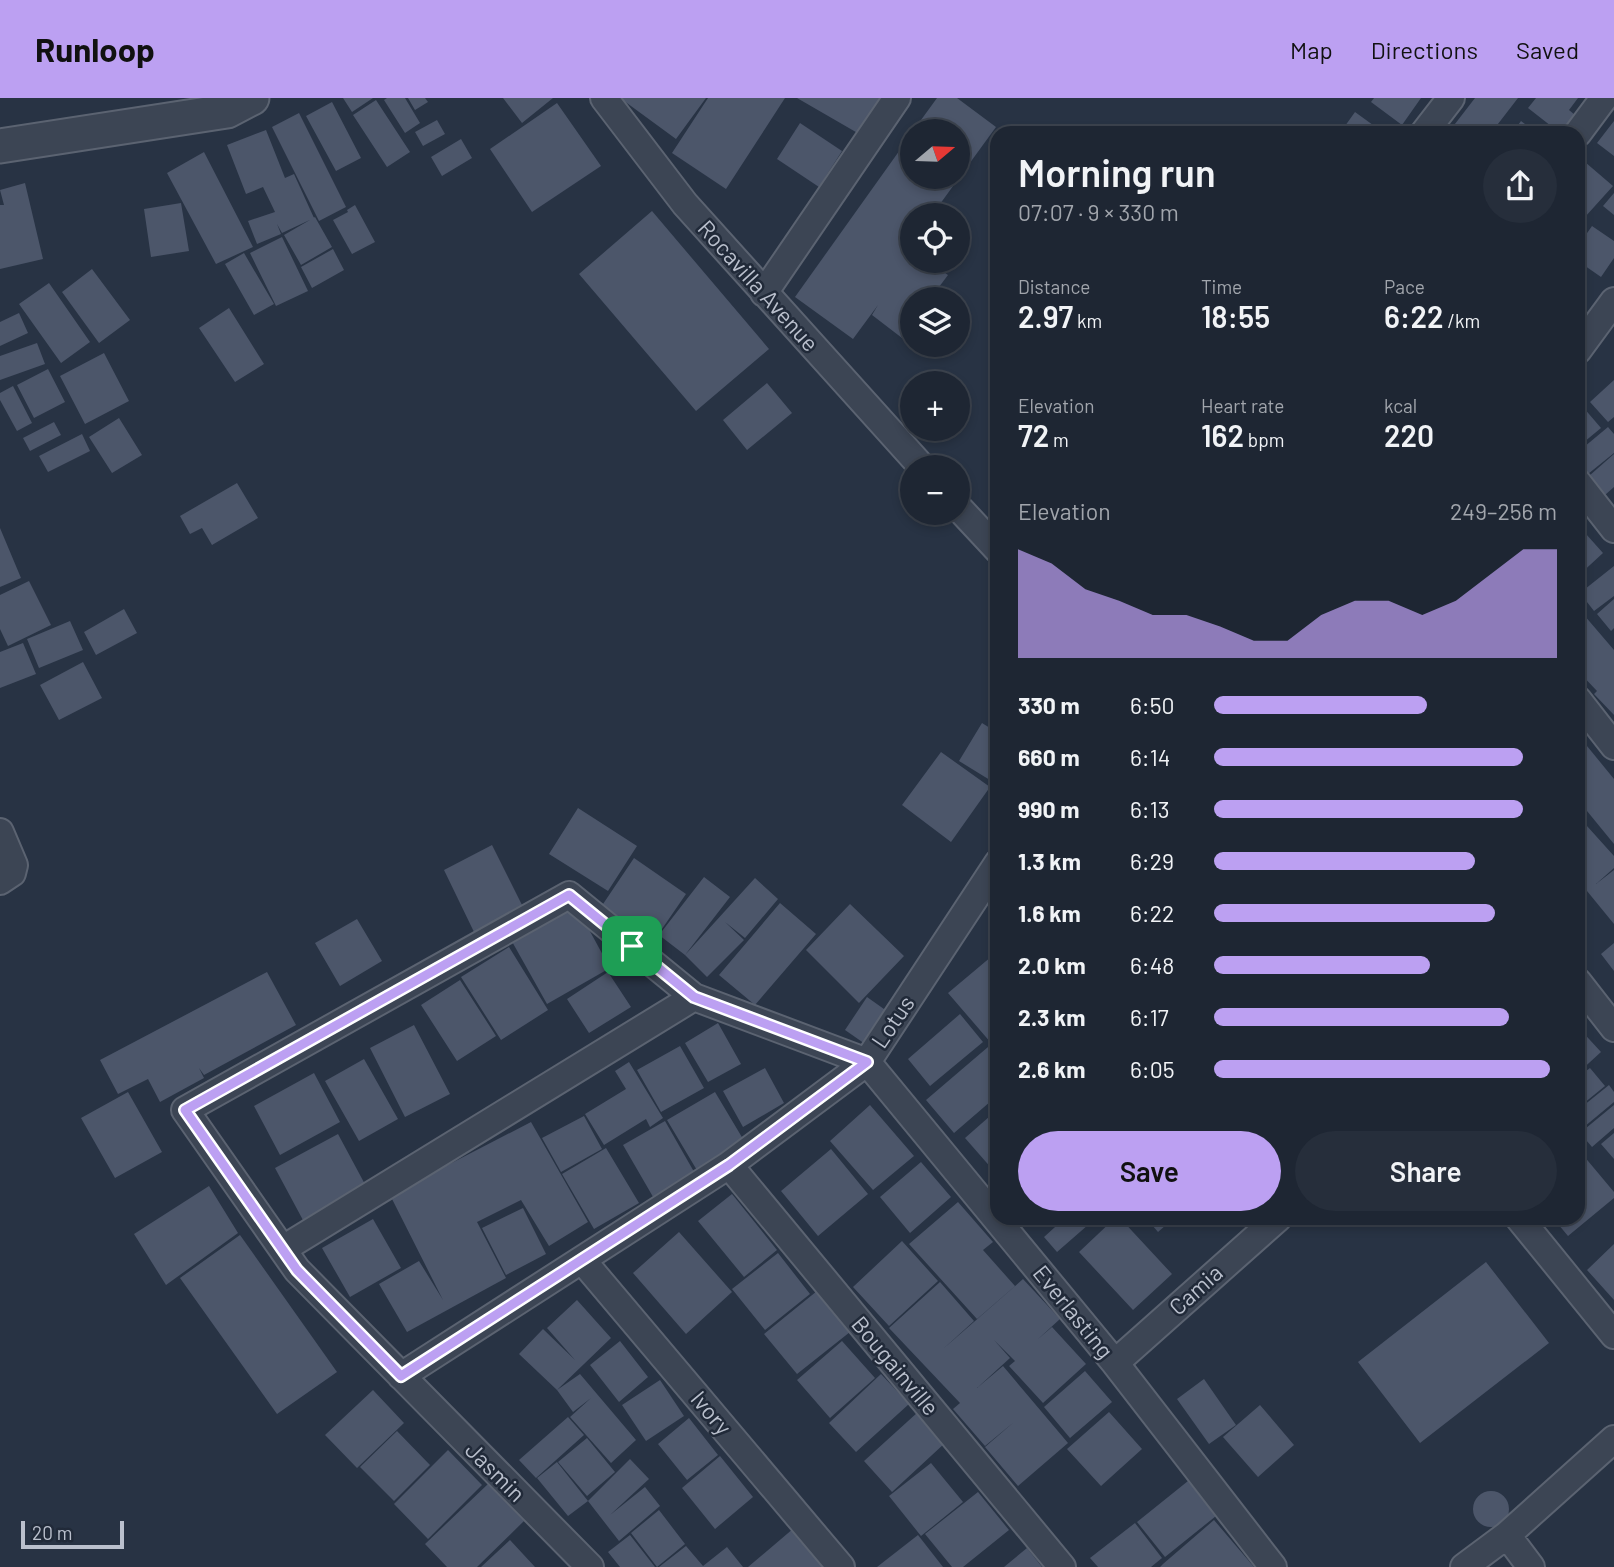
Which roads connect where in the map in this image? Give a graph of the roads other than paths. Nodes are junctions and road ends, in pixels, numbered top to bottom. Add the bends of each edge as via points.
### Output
1 (252, 98) edge
2 (604, 98) edge
3 (897, 98) edge
4 (1451, 98) edge
5 (1604, 98) edge
6 (1429, 126) edge
7 (1583, 126) edge
8 (0, 146) edge
9 (764, 293) junction
10 (1611, 312) edge
11 (1585, 342) edge
12 (911, 455) edge
13 (1585, 492) edge
14 (970, 520) edge
15 (1614, 529) edge
16 (990, 541) edge
17 (1585, 709) edge
18 (1614, 746) edge
19 (0, 832) edge
20 (0, 881) edge
21 (990, 884) edge
22 (1585, 991) edge
23 (694, 997) junction
24 (1614, 1028) edge
25 (867, 1062) junction
26 (729, 1165) junction
27 (990, 1211) edge
28 (1001, 1225) edge
29 (1264, 1225) edge
30 (1525, 1225) edge
31 (283, 1249) junction
32 (582, 1260) junction
33 (1614, 1335) edge
34 (1115, 1363) junction
35 (401, 1376) junction
36 (1614, 1439) edge
37 (1507, 1535) junction
38 (590, 1567) edge
39 (841, 1567) edge
40 (1062, 1567) edge
41 (1273, 1567) edge
42 (1464, 1567) edge
43 (1531, 1567) edge

1 - 8 street via 227,111
2 - 9 street, Rocavilla Avenue via 685,204
3 - 9 street
4 - 6 street
5 - 7 street
9 - 12 street, Rocavilla Avenue
10 - 11 street
13 - 15 street
14 - 16 street
17 - 18 street
19 - 20 street via 14,865
21 - 25 street, Lotus
22 - 24 street
23 - 25 street
23 - 31 street
23 - 31 street via 569,895 185,1110
25 - 26 street, Lotus
25 - 27 street, Everlasting
26 - 32 street, Lotus
26 - 40 street, Bougainville
28 - 34 street, Everlasting
29 - 34 street, Camia
30 - 33 street
31 - 35 street via 297,1270
32 - 35 street, Lotus
32 - 39 street, Ivory
34 - 41 street, Everlasting
35 - 38 street, Jasmin
36 - 37 street
37 - 42 street
37 - 43 street

